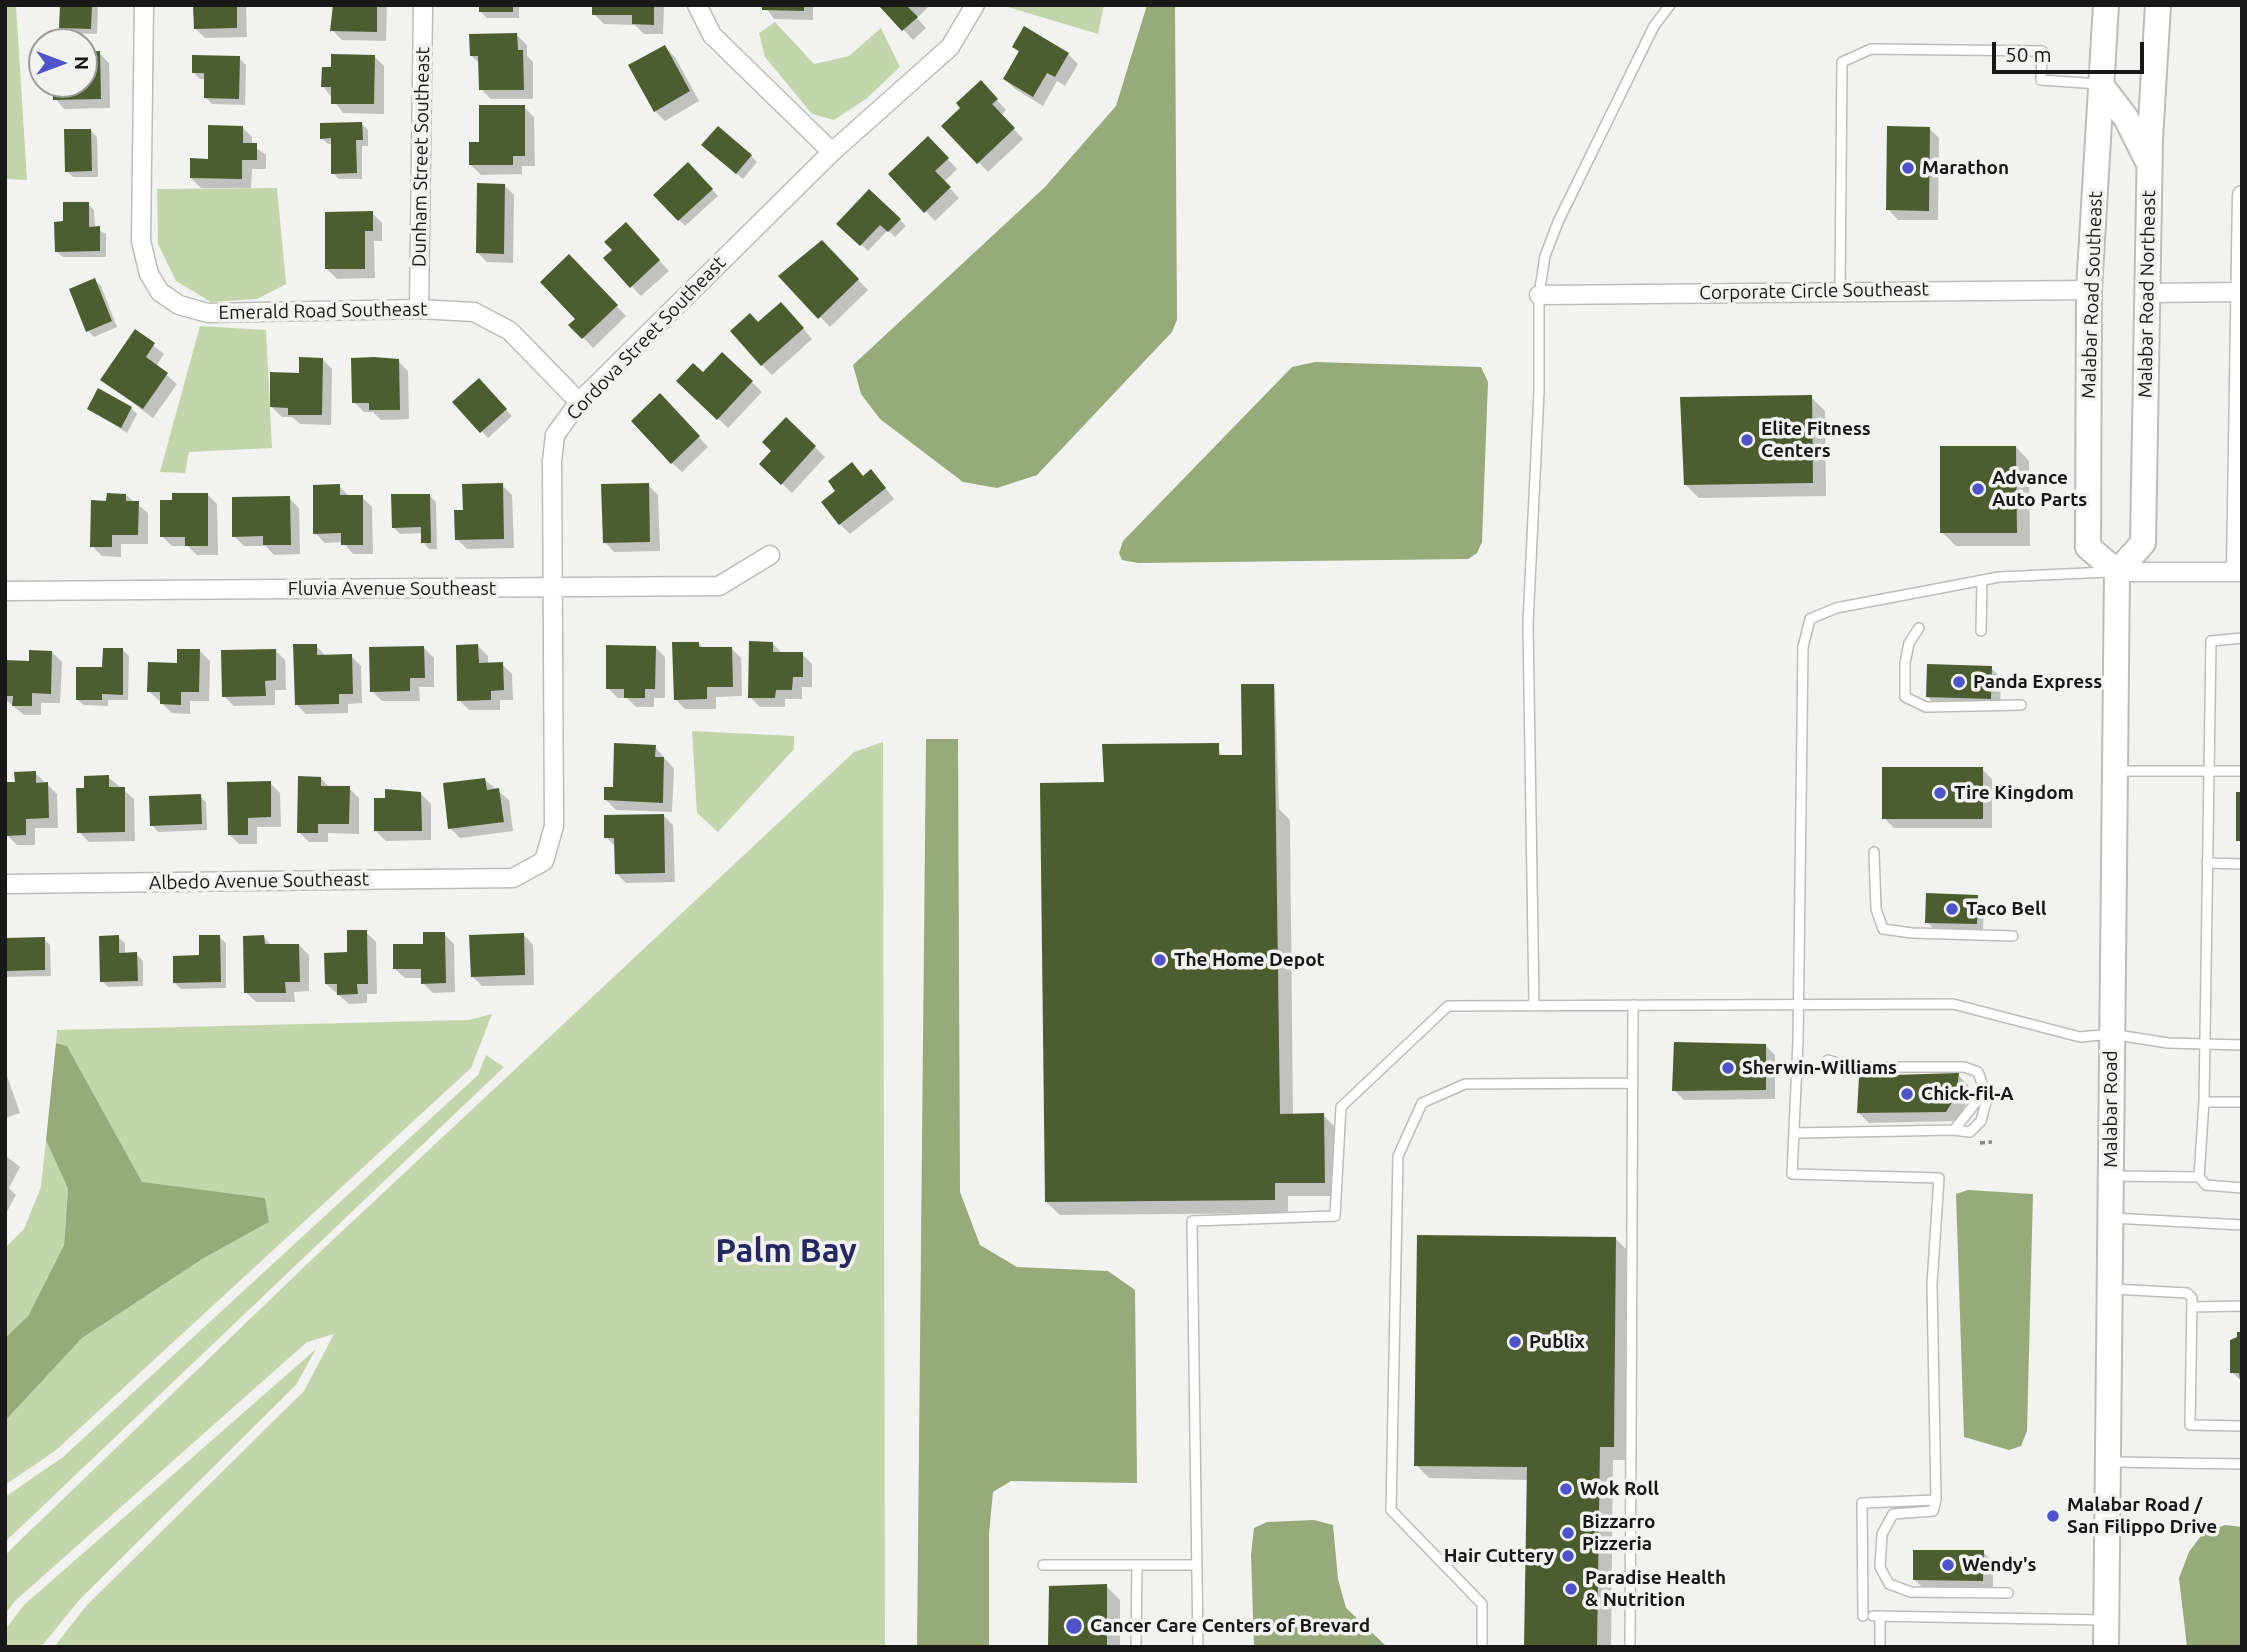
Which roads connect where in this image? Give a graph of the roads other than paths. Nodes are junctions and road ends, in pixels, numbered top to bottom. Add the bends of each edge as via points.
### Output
1 (144, 5) edge
2 (423, 5) edge
3 (697, 5) edge
4 (975, 5) edge
5 (1670, 5) edge
6 (2106, 5) edge
7 (2158, 5) edge
8 (2101, 85) junction
9 (832, 152) junction
10 (2150, 166) junction
11 (2242, 195) edge
12 (2088, 290) junction
13 (1840, 291) junction
14 (2240, 292) edge
15 (2147, 293) junction
16 (1539, 295) junction
17 (419, 309) junction
18 (579, 402) junction
19 (770, 555) dead end
20 (2116, 572) junction
21 (2239, 572) edge
22 (1982, 580) junction
23 (554, 588) junction
24 (5, 591) edge
25 (1919, 628) dead end
26 (1981, 631) dead end
27 (2242, 638) edge
28 (2021, 705) dead end
29 (2113, 771) junction
30 (2208, 771) junction
31 (2242, 771) edge
32 (1874, 852) dead end
33 (2207, 863) junction
34 (2242, 864) edge
35 (513, 878) joint
36 (5, 884) edge
37 (2013, 936) dead end
38 (1633, 1004) junction
39 (1799, 1004) junction
40 (1534, 1005) junction
41 (2111, 1034) junction
42 (2204, 1044) junction
43 (2242, 1045) edge
44 (1828, 1060) dead end
45 (1633, 1083) junction
46 (1985, 1091) junction
47 (2204, 1102) junction
48 (2242, 1102) edge
49 (1954, 1130) junction
50 (1796, 1133) junction
51 (2110, 1176) junction
52 (2199, 1177) junction
53 (2242, 1188) edge
54 (2110, 1217) junction
55 (2242, 1225) edge
56 (2110, 1289) junction
57 (2192, 1302) junction
58 (2242, 1306) edge
59 (2242, 1426) edge
60 (2108, 1462) junction
61 (2242, 1464) edge
62 (1936, 1500) junction
63 (1043, 1565) dead end
64 (1137, 1565) junction
65 (1197, 1565) junction
66 (2008, 1593) dead end
67 (1872, 1616) junction
68 (2106, 1620) junction
69 (1136, 1647) edge
70 (1198, 1647) edge
71 (1482, 1647) edge
72 (1630, 1647) edge
73 (1880, 1647) edge
74 (2106, 1647) edge

1 - 17 street, Emerald Road Southeast via 141,241 149,274 160,292 179,305 208,313
2 - 17 street, Dunham Street Southeast
3 - 9 street via 712,36
4 - 9 street, Cordova Street Southeast via 950,47
5 - 16 lane via 1654,26 1558,222 1545,256
6 - 8 main road, Malabar Road Southeast
7 - 10 main road, Malabar Road Northeast
8 - 10 main road via 2126,118
8 - 12 main road, Malabar Road Southeast
8 - 13 lane via 2041,80 2042,51 1871,49 1842,62
9 - 18 street, Cordova Street Southeast
10 - 15 main road, Malabar Road Northeast
11 - 14 street
12 - 13 street, Corporate Circle Southeast
12 - 20 main road, Malabar Road Southeast via 2088,547
13 - 16 street, Corporate Circle Southeast
14 - 15 street
14 - 21 street
15 - 20 main road, Malabar Road Northeast via 2143,543
16 - 40 lane via 1528,624
17 - 18 street, Emerald Road Southeast via 474,312 510,331
18 - 23 street, Cordova Street Southeast via 555,435
19 - 23 street, Fluvia Avenue Southeast via 719,586
20 - 21 street
20 - 22 lane
20 - 29 main road, Malabar Road
22 - 26 lane
22 - 39 lane via 1836,608 1810,619 1803,647
23 - 24 street, Fluvia Avenue Southeast
23 - 35 street, Cordova Street Southeast via 554,826 544,861
25 - 28 lane via 1909,643 1905,697 1926,706
27 - 30 lane via 2211,641
29 - 30 lane
29 - 41 main road, Malabar Road
30 - 31 lane
30 - 33 lane
32 - 37 lane via 1876,909 1883,929
33 - 34 lane
33 - 42 lane
35 - 36 street, Albedo Avenue Southeast
38 - 39 lane
38 - 40 lane
38 - 45 lane
39 - 41 lane via 1953,1004 2080,1037
39 - 50 lane
40 - 65 lane via 1448,1006 1341,1107 1335,1216 1192,1222
41 - 42 lane
41 - 51 main road, Malabar Road
42 - 43 lane
42 - 47 lane
44 - 46 lane via 1850,1067 1964,1067 1978,1072
45 - 71 lane via 1465,1084 1422,1103 1398,1156 1391,1510 1482,1604
45 - 72 lane
46 - 49 lane
46 - 49 lane via 1981,1121 1970,1132
47 - 48 lane
47 - 52 lane
49 - 50 lane
50 - 62 lane via 1792,1174 1939,1178 1932,1284
51 - 52 lane
51 - 54 main road, Malabar Road
52 - 53 lane via 2206,1185
54 - 55 lane
54 - 56 main road, Malabar Road
56 - 57 lane via 2187,1293
56 - 60 main road, Malabar Road
57 - 58 lane
57 - 59 lane via 2190,1425
60 - 61 lane
60 - 68 main road, Malabar Road
62 - 66 lane via 1933,1511 1893,1514 1882,1534 1880,1567 1889,1584 1911,1592
62 - 67 lane via 1862,1503
63 - 64 lane
64 - 65 lane
64 - 69 lane
65 - 70 lane
67 - 68 lane
67 - 73 lane
68 - 74 main road, Malabar Road

